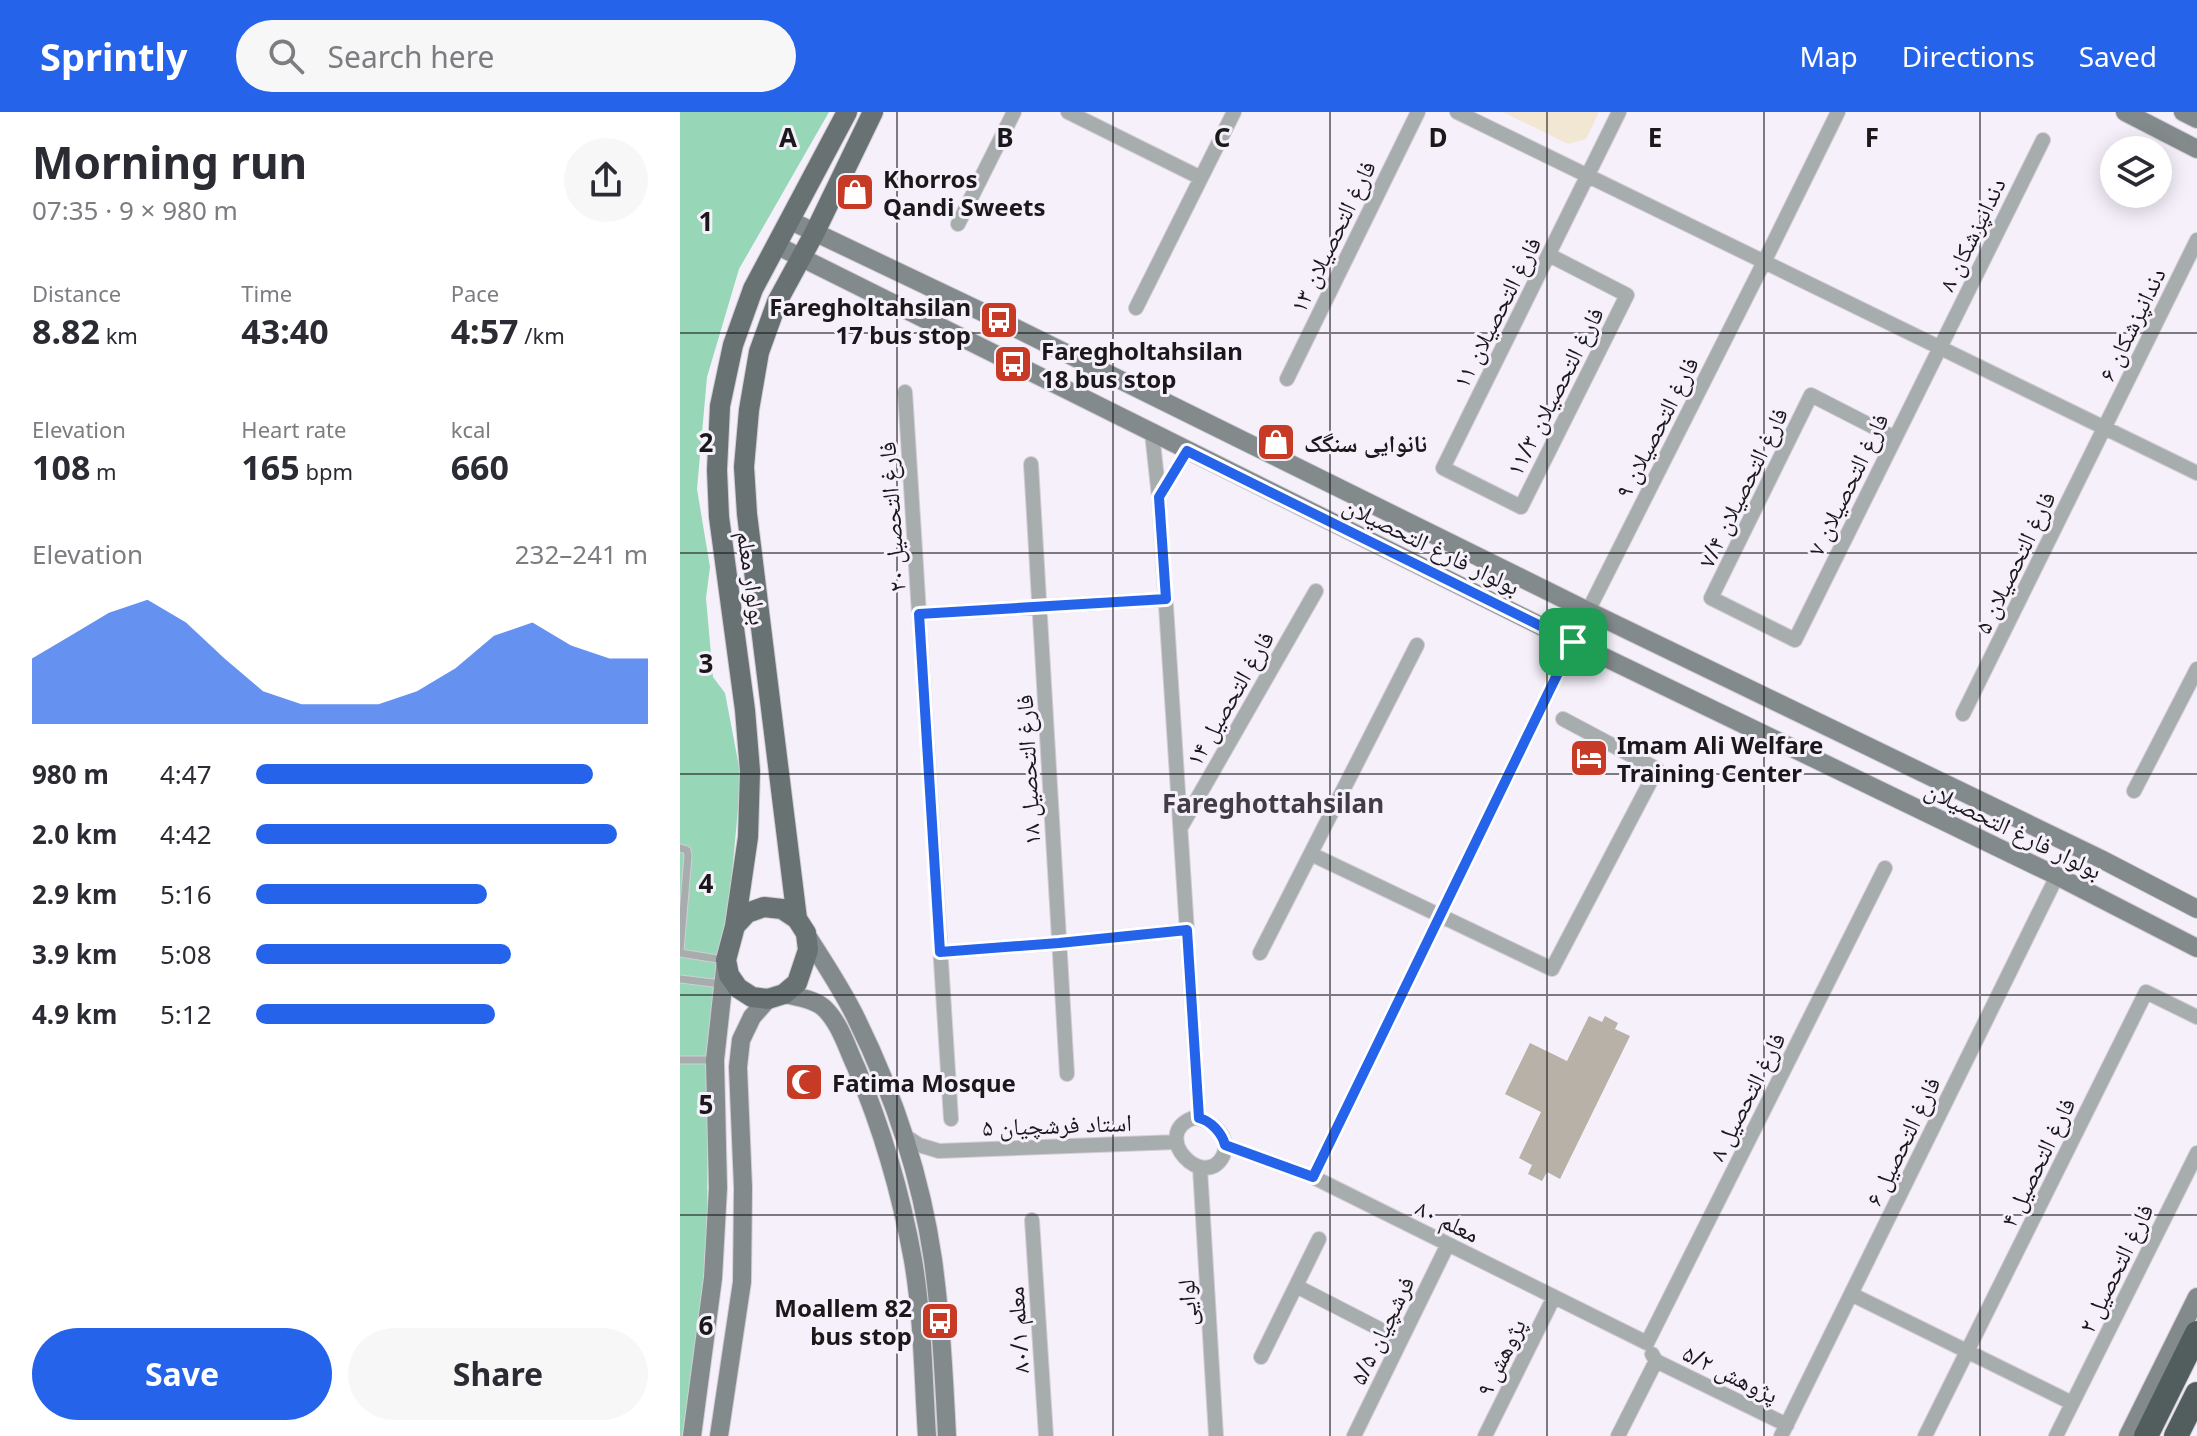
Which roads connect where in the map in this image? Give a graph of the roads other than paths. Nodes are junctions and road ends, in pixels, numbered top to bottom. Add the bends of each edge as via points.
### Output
1 (847, 112) edge
2 (873, 112) edge
3 (1014, 112) edge
4 (1068, 112) edge
5 (1234, 112) edge
6 (1418, 112) edge
7 (1457, 112) edge
8 (1619, 112) edge
9 (1838, 112) edge
10 (2125, 112) edge
11 (2183, 112) edge
12 (2197, 119) edge
13 (2043, 140) dead end
14 (2197, 149) edge
15 (1589, 176) junction
16 (1201, 178) junction
17 (789, 220) junction
18 (958, 224) dead end
19 (815, 232) junction
20 (2197, 240) edge
21 (776, 245) junction
22 (1549, 255) junction
23 (801, 259) junction
24 (1764, 262) junction
25 (1136, 308) dead end
26 (1940, 348) junction
27 (1287, 379) dead end
28 (905, 392) dead end
29 (2104, 428) junction
30 (1152, 433) junction
31 (1895, 438) junction
32 (1187, 451) junction
33 (1031, 464) dead end
34 (2197, 473) edge
35 (1159, 497) junction
36 (1521, 507) joint
37 (1316, 591) dead end
38 (1166, 599) junction
39 (1039, 606) junction
40 (1588, 611) junction
41 (919, 614) junction
42 (1795, 640) joint
43 (1573, 642) junction
44 (1417, 645) dead end
45 (2197, 669) edge
46 (1963, 714) dead end
47 (1563, 719) dead end
48 (2134, 791) dead end
49 (1180, 827) junction
50 (680, 848) edge
51 (1311, 854) junction
52 (1885, 868) dead end
53 (2057, 876) junction
54 (2197, 909) edge
55 (1440, 915) junction
56 (735, 926) junction
57 (801, 926) junction
58 (1187, 930) junction
59 (1059, 943) junction
60 (2197, 948) edge
61 (680, 952) edge
62 (940, 952) junction
63 (1260, 953) dead end
64 (726, 960) junction
65 (680, 979) edge
66 (723, 984) junction
67 (776, 997) junction
68 (2197, 1017) edge
69 (680, 1060) edge
70 (715, 1060) junction
71 (1067, 1074) dead end
72 (1199, 1118) junction
73 (951, 1119) dead end
74 (902, 1134) junction
75 (1177, 1142) junction
76 (1225, 1145) junction
77 (939, 1151) junction
78 (2197, 1153) edge
79 (1200, 1168) junction
80 (914, 1172) junction
81 (1313, 1177) junction
82 (1032, 1220) dead end
83 (1319, 1239) dead end
84 (1448, 1244) junction
85 (1296, 1286) junction
86 (1851, 1294) junction
87 (1554, 1297) junction
88 (2197, 1297) edge
89 (2197, 1333) edge
90 (1401, 1340) junction
91 (1647, 1343) junction
92 (1967, 1351) junction
93 (1261, 1357) dead end
94 (1656, 1361) junction
95 (2197, 1394) edge
96 (2072, 1403) junction
97 (1784, 1430) edge
98 (692, 1436) edge
99 (719, 1436) edge
100 (927, 1436) edge
101 (947, 1436) edge
102 (1046, 1436) edge
103 (1216, 1436) edge
104 (1354, 1436) edge
105 (1485, 1436) edge
106 (1618, 1436) edge
107 (1925, 1436) edge
108 (2056, 1436) edge
109 (2128, 1436) edge
110 (2146, 1436) edge
111 (2176, 1436) edge

1 - 17 main road, بولوار معلم
2 - 19 main road, بولوار معلم
3 - 18 street
4 - 16 street
5 - 16 street
6 - 27 street, فارغ التحصیلان ۱۳
7 - 15 street
8 - 15 street, فارغ التحصیلان ۱۱
9 - 24 street, فارغ التحصیلان ۹
10 - 14 main road
11 - 12 main road
13 - 26 street, دندانپزشکان ۸
15 - 22 street, فارغ التحصیلان ۱۱
15 - 24 street
16 - 25 street
17 - 19 main road, بولوار فارغ التحصیلان
17 - 21 main road, بولوار معلم
19 - 23 main road, بولوار معلم
19 - 40 main road, بولوار فارغ التحصیلان
20 - 29 street, دندانپزشکان ۶
21 - 23 main road, بولوار فارغ التحصیلان
21 - 56 main road, بولوار معلم via 733,345 720,406 719,517 750,771 748,837
22 - 36 street, فارغ التحصیلان ۱۱/۳ via 1627,295
22 - 36 street, فارغ التحصیلان ۱۱ via 1443,468
23 - 30 main road, بولوار فارغ التحصیلان
23 - 57 main road, بولوار معلم via 777,302 759,352 744,467 764,666
24 - 26 street
24 - 40 street, فارغ التحصیلان ۹
26 - 29 street
26 - 31 street, فارغ التحصیلان ۷
28 - 41 street, فارغ التحصیل ۲۰
29 - 34 street
29 - 46 street, فارغ التحصیلان ۵
30 - 32 main road, بولوار فارغ التحصیلان
30 - 35 street
31 - 42 street, فارغ التحصیلان ۷
31 - 42 street, فارغ التحصیلان ۷/۴ via 1811,395 1711,598
32 - 35 street
32 - 43 main road, بولوار فارغ التحصیلان
33 - 39 street, فارغ التحصیل ۱۸
35 - 38 street
37 - 49 street, فارغ التحصیل ۱۴
38 - 39 street
38 - 49 street
39 - 41 street
39 - 59 street, فارغ التحصیل ۱۸
40 - 43 main road
40 - 54 main road, بولوار فارغ التحصیلان
41 - 62 street, فارغ التحصیل ۲۰
43 - 53 main road, بولوار فارغ التحصیلان
43 - 55 street
44 - 51 street
45 - 48 street
47 - 55 street via 1657,769 1552,969
49 - 58 street
50 - 61 lane via 688,856
51 - 55 street
51 - 63 street
52 - 91 street, فارغ التحصیل ۸
53 - 60 main road, بولوار فارغ التحصیلان
53 - 86 street, فارغ التحصیل ۶
55 - 81 street
56 - 57 main road via 747,913 764,907 782,909
56 - 64 main road
57 - 67 main road via 808,950 797,983
57 - 74 main road via 855,1016
58 - 59 street
58 - 72 street
59 - 62 street
59 - 71 street, فارغ التحصیل ۱۸
61 - 64 lane
62 - 73 street, فارغ التحصیل ۲۰
64 - 66 main road
64 - 67 main road via 738,988 752,997
65 - 66 lane
66 - 70 main road
67 - 99 main road via 752,1017 739,1053 742,1282
67 - 100 main road via 806,999 823,1007 837,1025 867,1093 895,1177 913,1260
68 - 92 street, فارغ التحصیل ۴ via 2146,992
69 - 70 lane
70 - 98 main road via 718,1188 713,1278
72 - 75 street via 1183,1124
72 - 76 street via 1210,1122
74 - 77 street, استاد فرشچیان ۵
74 - 80 main road
75 - 77 street, استاد فرشچیان ۵
75 - 79 street via 1190,1163
76 - 79 street via 1218,1163
76 - 81 street, معلم ۸۰
77 - 80 street
78 - 96 street, فارغ التحصیل ۲
79 - 103 street, لوایی
80 - 101 main road via 935,1273
81 - 84 street, معلم ۸۰
82 - 102 street, معلم ۸۰/۱
83 - 85 street
84 - 87 street, معلم ۸۰
84 - 90 street, فرشچیان ۵/۵
85 - 90 street
85 - 93 street
86 - 92 street
86 - 97 street, فارغ التحصیل ۶
87 - 91 street, معلم ۸۰
87 - 105 street, پژوهش ۹
88 - 109 main road
89 - 110 highway
90 - 104 street, فرشچیان ۵/۵
91 - 94 street
92 - 96 street
92 - 107 street, فارغ التحصیل ۴
94 - 97 street, پژوهش ۵/۲
94 - 106 street
95 - 111 highway
96 - 108 street, فارغ التحصیل ۲

